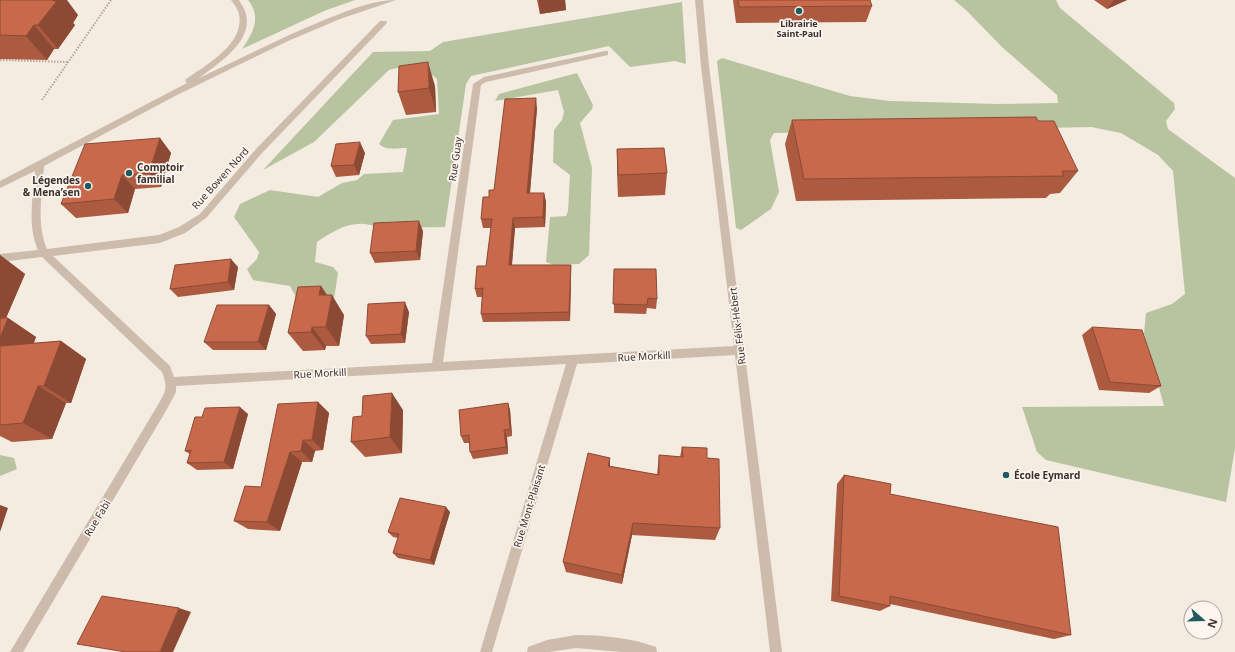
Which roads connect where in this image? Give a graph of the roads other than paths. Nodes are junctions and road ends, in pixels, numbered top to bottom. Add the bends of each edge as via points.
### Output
1 (235, 0) edge
2 (392, 0) edge
3 (699, 0) edge
4 (383, 23) dead end
5 (605, 53) dead end
6 (172, 94) junction
7 (40, 166) junction
8 (0, 185) edge
9 (44, 253) junction
10 (0, 258) edge
11 (740, 350) junction
12 (573, 359) junction
13 (438, 367) junction
14 (172, 382) junction
15 (16, 652) edge
16 (486, 652) edge
17 (532, 652) edge
18 (651, 652) edge
19 (776, 652) edge

1 - 6 street via 244,15 244,26 239,37 228,51
2 - 6 street via 365,6 330,19
3 - 11 street, Rue Félix-Hébert
4 - 9 street, Rue Bowen Nord via 280,129 223,194 198,219 182,230 160,239
5 - 13 street, Rue Guay via 484,80 477,84
6 - 7 street
7 - 8 street
7 - 9 street via 36,228 38,243
9 - 10 street, Rue Bowen Nord
9 - 14 street via 166,369
11 - 12 street, Rue Morkill
11 - 19 street, Rue Félix-Hébert
12 - 13 street, Rue Morkill
12 - 16 street, Rue Mont-Plaisant
13 - 14 street, Rue Morkill
14 - 15 street, Rue Fabi via 171,392 163,406
17 - 18 street via 571,641 600,642

